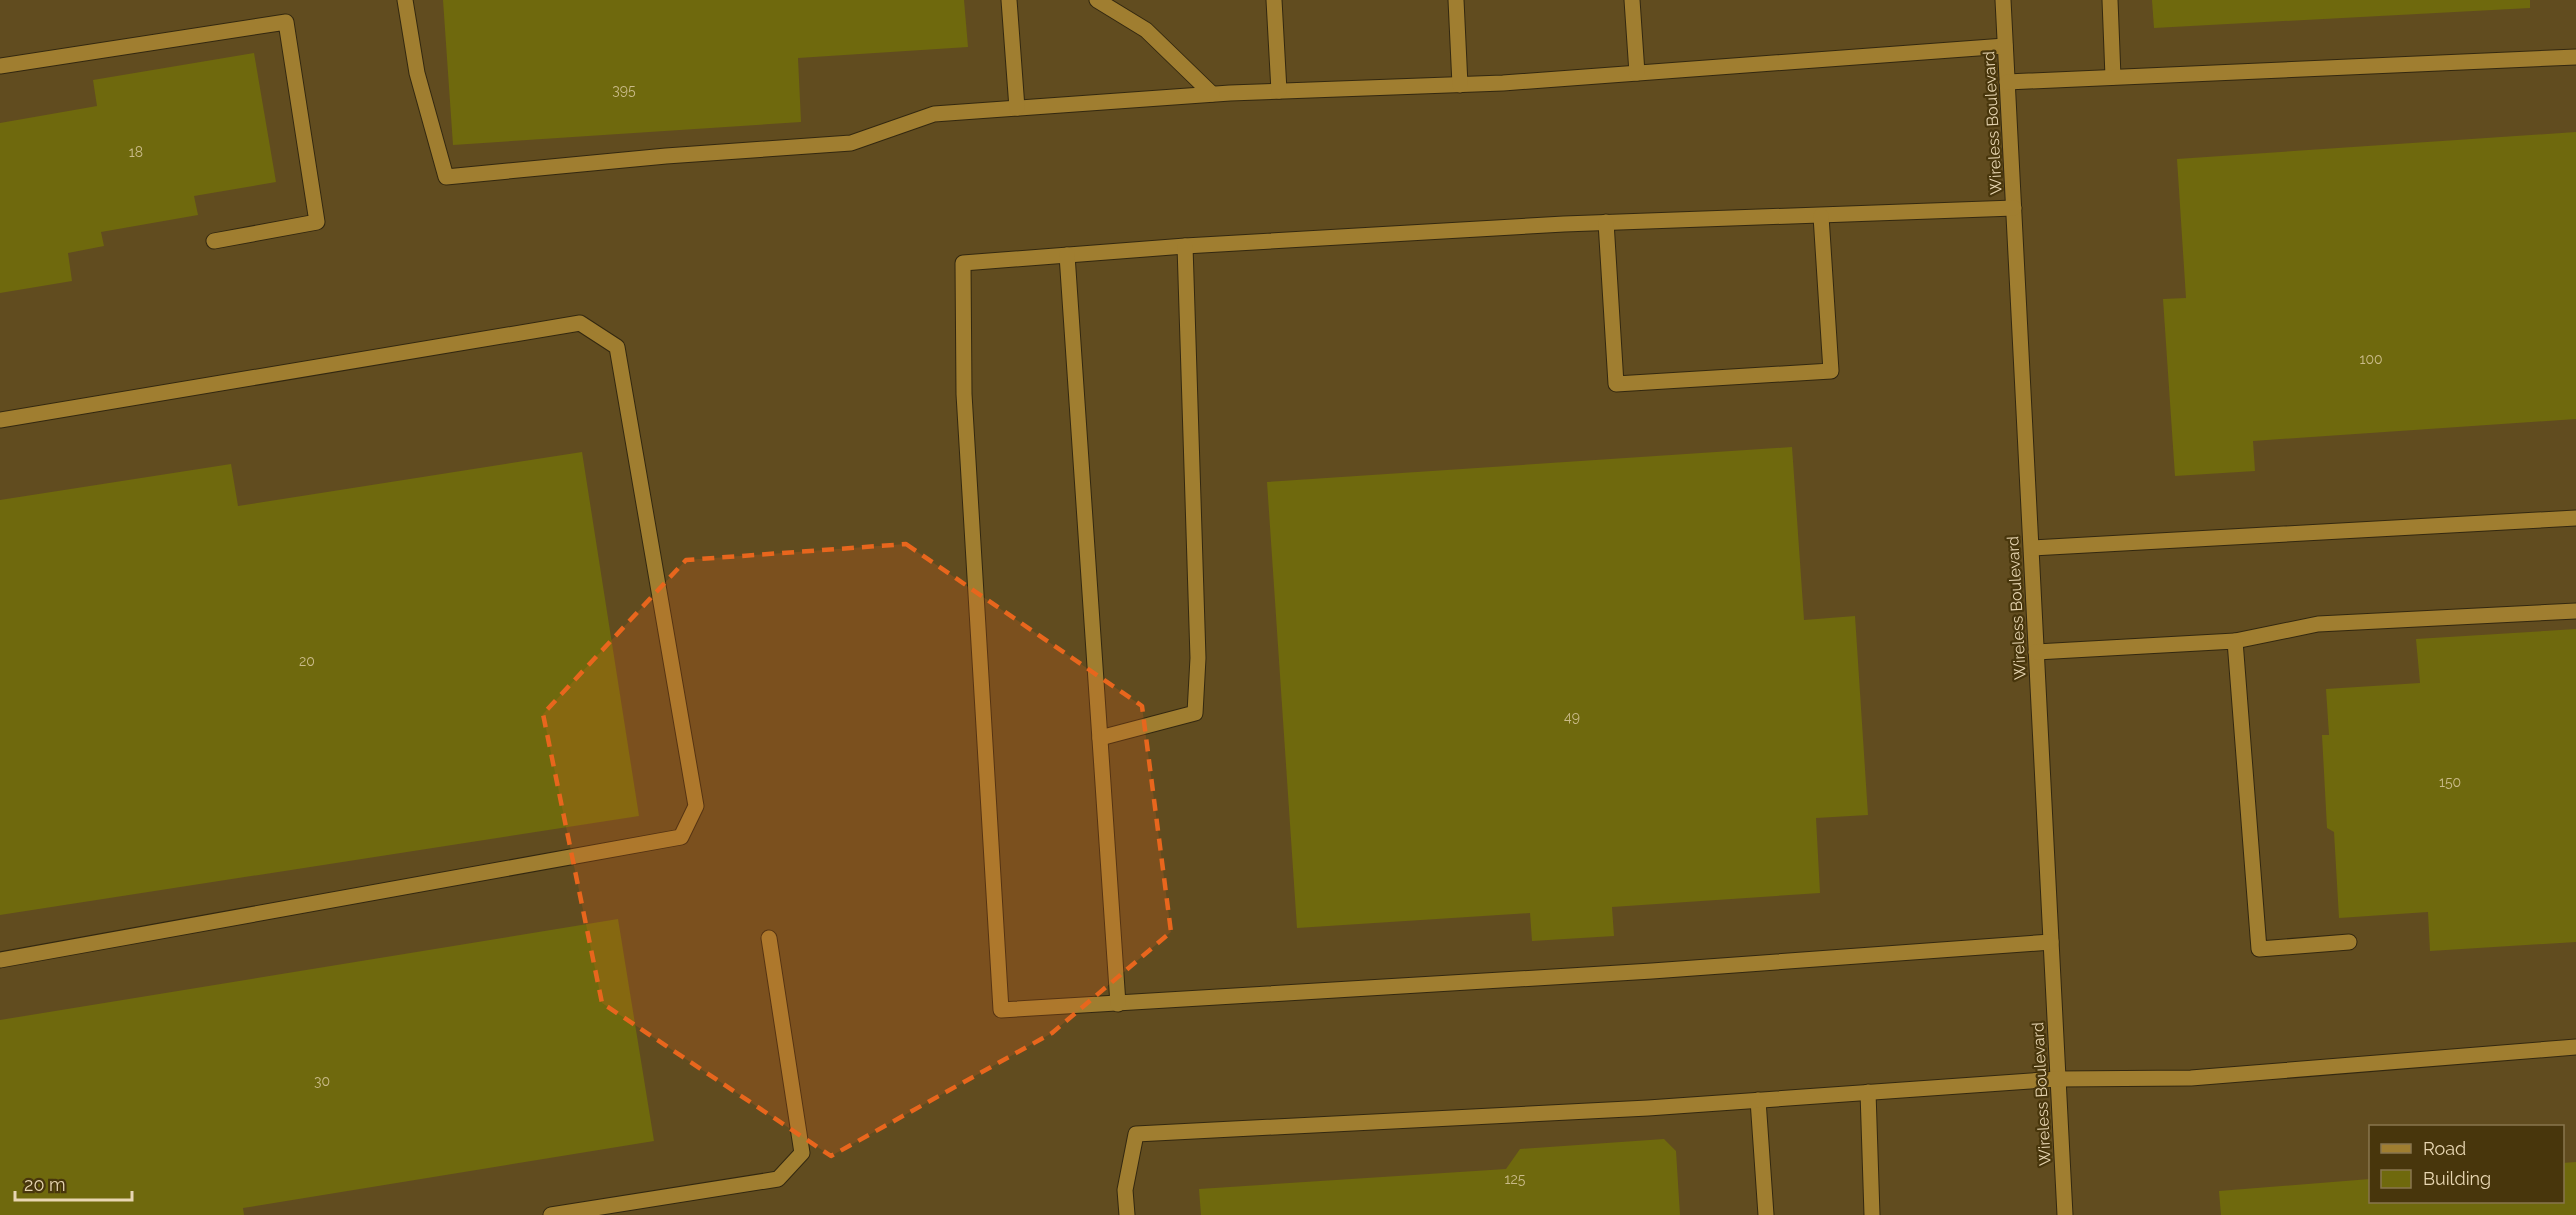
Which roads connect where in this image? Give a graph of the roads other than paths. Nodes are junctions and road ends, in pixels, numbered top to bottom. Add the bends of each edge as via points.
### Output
1 (405, 0) edge
2 (1008, 0) edge
3 (1097, 0) edge
4 (1274, 0) edge
5 (1456, 0) edge
6 (1632, 0) edge
7 (2003, 0) edge
8 (2110, 0) edge
9 (2006, 45) junction
10 (2576, 57) edge
11 (0, 66) edge
12 (1637, 73) junction
13 (2113, 77) junction
14 (2007, 82) junction
15 (1460, 85) junction
16 (1279, 91) junction
17 (1212, 94) junction
18 (1017, 108) junction
19 (2014, 208) junction
20 (1821, 216) junction
21 (1606, 222) junction
22 (214, 241) dead end
23 (1185, 246) junction
24 (1067, 255) junction
25 (0, 420) edge
26 (2576, 518) edge
27 (2032, 548) junction
28 (2576, 611) edge
29 (2235, 640) junction
30 (2036, 652) junction
31 (1100, 738) junction
32 (769, 938) dead end
33 (2051, 942) junction
34 (2349, 942) dead end
35 (0, 960) edge
36 (1118, 1004) junction
37 (2576, 1047) edge
38 (2058, 1079) junction
39 (1868, 1092) junction
40 (1758, 1100) junction
41 (551, 1215) edge
42 (1127, 1215) edge
43 (1766, 1215) edge
44 (1872, 1215) edge
45 (2065, 1215) edge

1 - 18 street via 417,72 446,177 851,143 934,114
2 - 18 street
3 - 17 street via 1146,30
4 - 16 street
5 - 15 street
6 - 12 street
7 - 9 street, Wireless Boulevard
8 - 13 street
9 - 12 street
9 - 14 street, Wireless Boulevard
10 - 13 street
11 - 22 street via 286,22 317,222
12 - 15 street
13 - 14 street
14 - 19 street, Wireless Boulevard
15 - 16 street
16 - 17 street
17 - 18 street
19 - 20 street
19 - 27 street, Wireless Boulevard
20 - 21 street
20 - 21 street via 1831,371 1616,384
21 - 23 street
23 - 24 street
23 - 31 street via 1198,658 1195,713
24 - 31 street
24 - 36 street via 963,263 964,394 1001,1010
25 - 35 street via 580,323 617,347 696,806 681,837
26 - 27 street
27 - 30 street, Wireless Boulevard
28 - 29 street via 2318,624
29 - 30 street
29 - 34 street via 2259,949
30 - 33 street, Wireless Boulevard
31 - 36 street
32 - 41 street via 802,1153 778,1179
33 - 36 street
33 - 38 street, Wireless Boulevard
37 - 38 street via 2191,1078
38 - 39 street
38 - 45 street, Wireless Boulevard
39 - 40 street
39 - 44 street
40 - 42 street via 1136,1134 1125,1190
40 - 43 street

